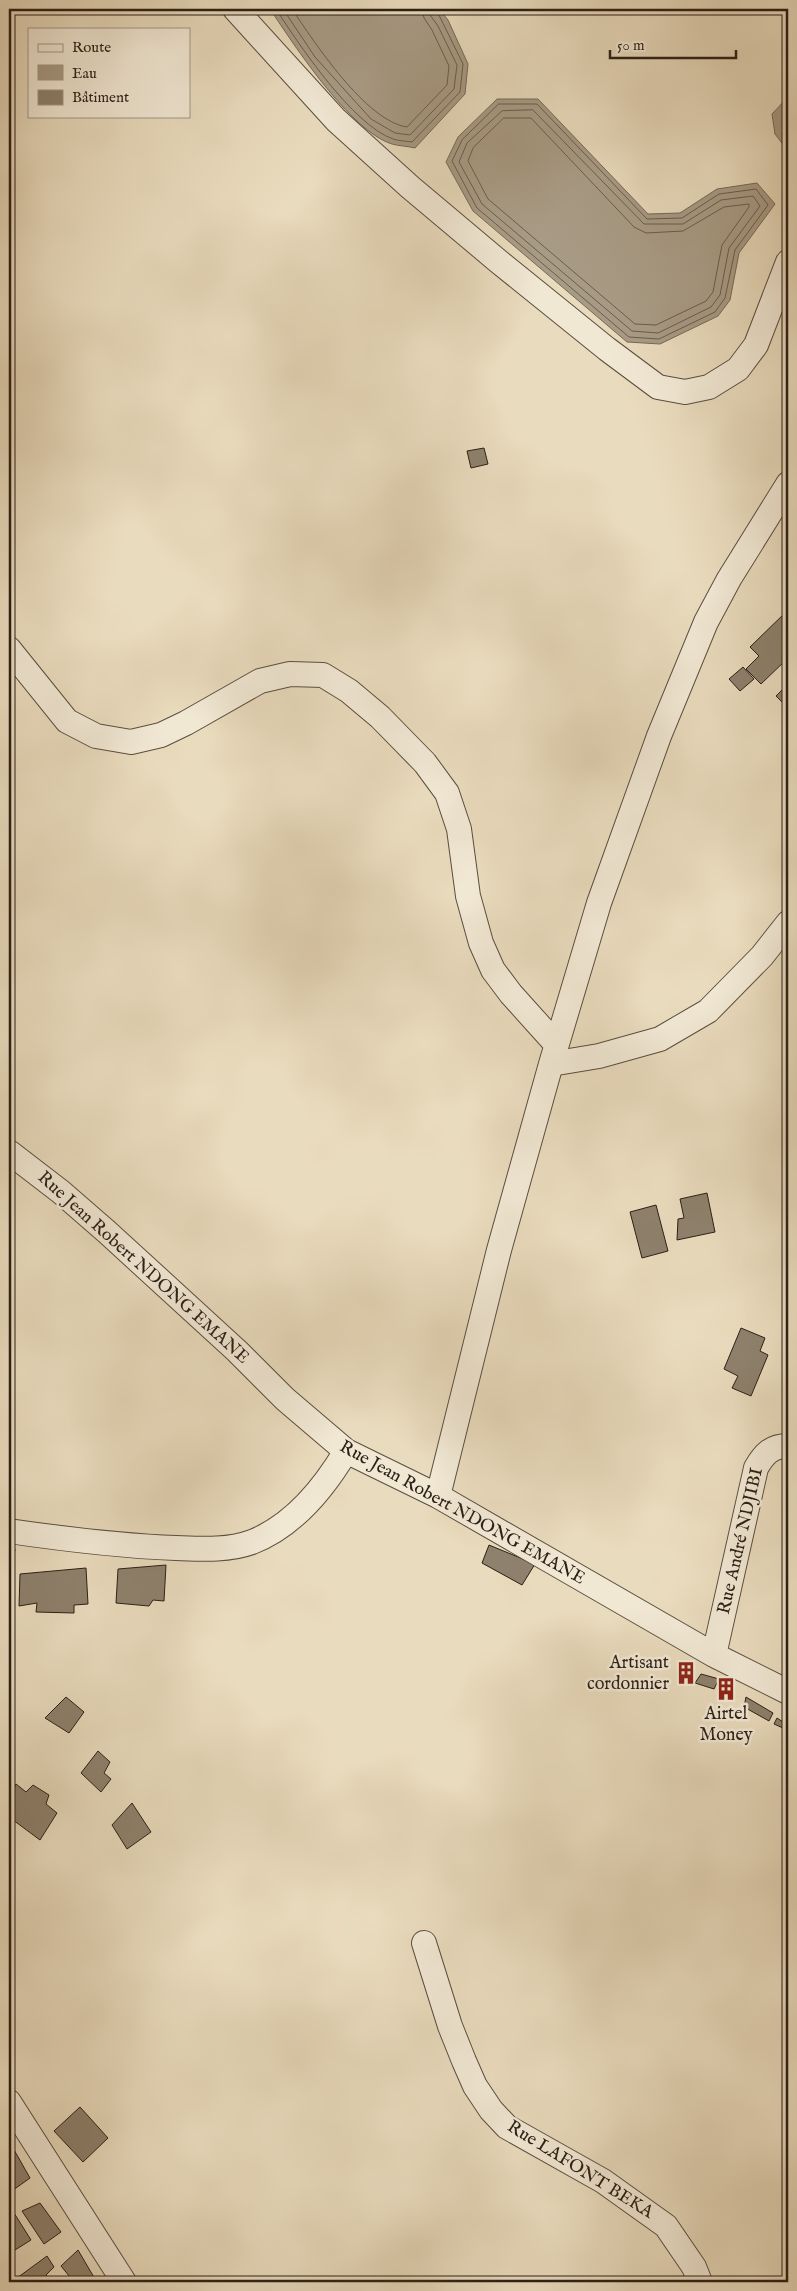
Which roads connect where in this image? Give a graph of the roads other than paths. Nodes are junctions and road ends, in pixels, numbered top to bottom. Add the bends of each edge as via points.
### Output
1 (235, 9) edge
2 (788, 262) edge
3 (788, 484) edge
4 (9, 649) edge
5 (788, 924) edge
6 (554, 1054) junction
7 (9, 1152) edge
8 (788, 1446) edge
9 (346, 1451) junction
10 (438, 1496) junction
11 (9, 1531) edge
12 (714, 1655) junction
13 (788, 1692) edge
14 (424, 1943) dead end
15 (9, 2102) edge
16 (124, 2282) edge
17 (700, 2282) edge

1 - 2 street via 336,120 410,187 658,388 685,392 701,389 738,369 756,345
3 - 6 street via 706,622 659,736 602,894
4 - 6 street via 67,721 96,736 131,742 161,735 186,724 260,680 290,674 323,675 349,691 425,763 447,793 459,829 468,896 481,943 493,970
5 - 6 street via 762,956 708,1011 660,1040 599,1056
6 - 10 street via 499,1250
7 - 9 street, Rue Jean Robert NDONG EMANE via 107,1232 285,1399
8 - 12 street, Rue André NDJIBI via 779,1446 764,1454 756,1468
9 - 10 street, Rue Jean Robert NDONG EMANE
9 - 11 street via 320,1489 300,1510 280,1527 239,1546 201,1549 125,1546
10 - 12 street, Rue Jean Robert NDONG EMANE
12 - 13 street, Rue Jean Robert NDONG EMANE
14 - 17 street, Rue LAFONT BEKA via 464,2062 491,2110 507,2127 597,2177 666,2226 694,2267
15 - 16 street

